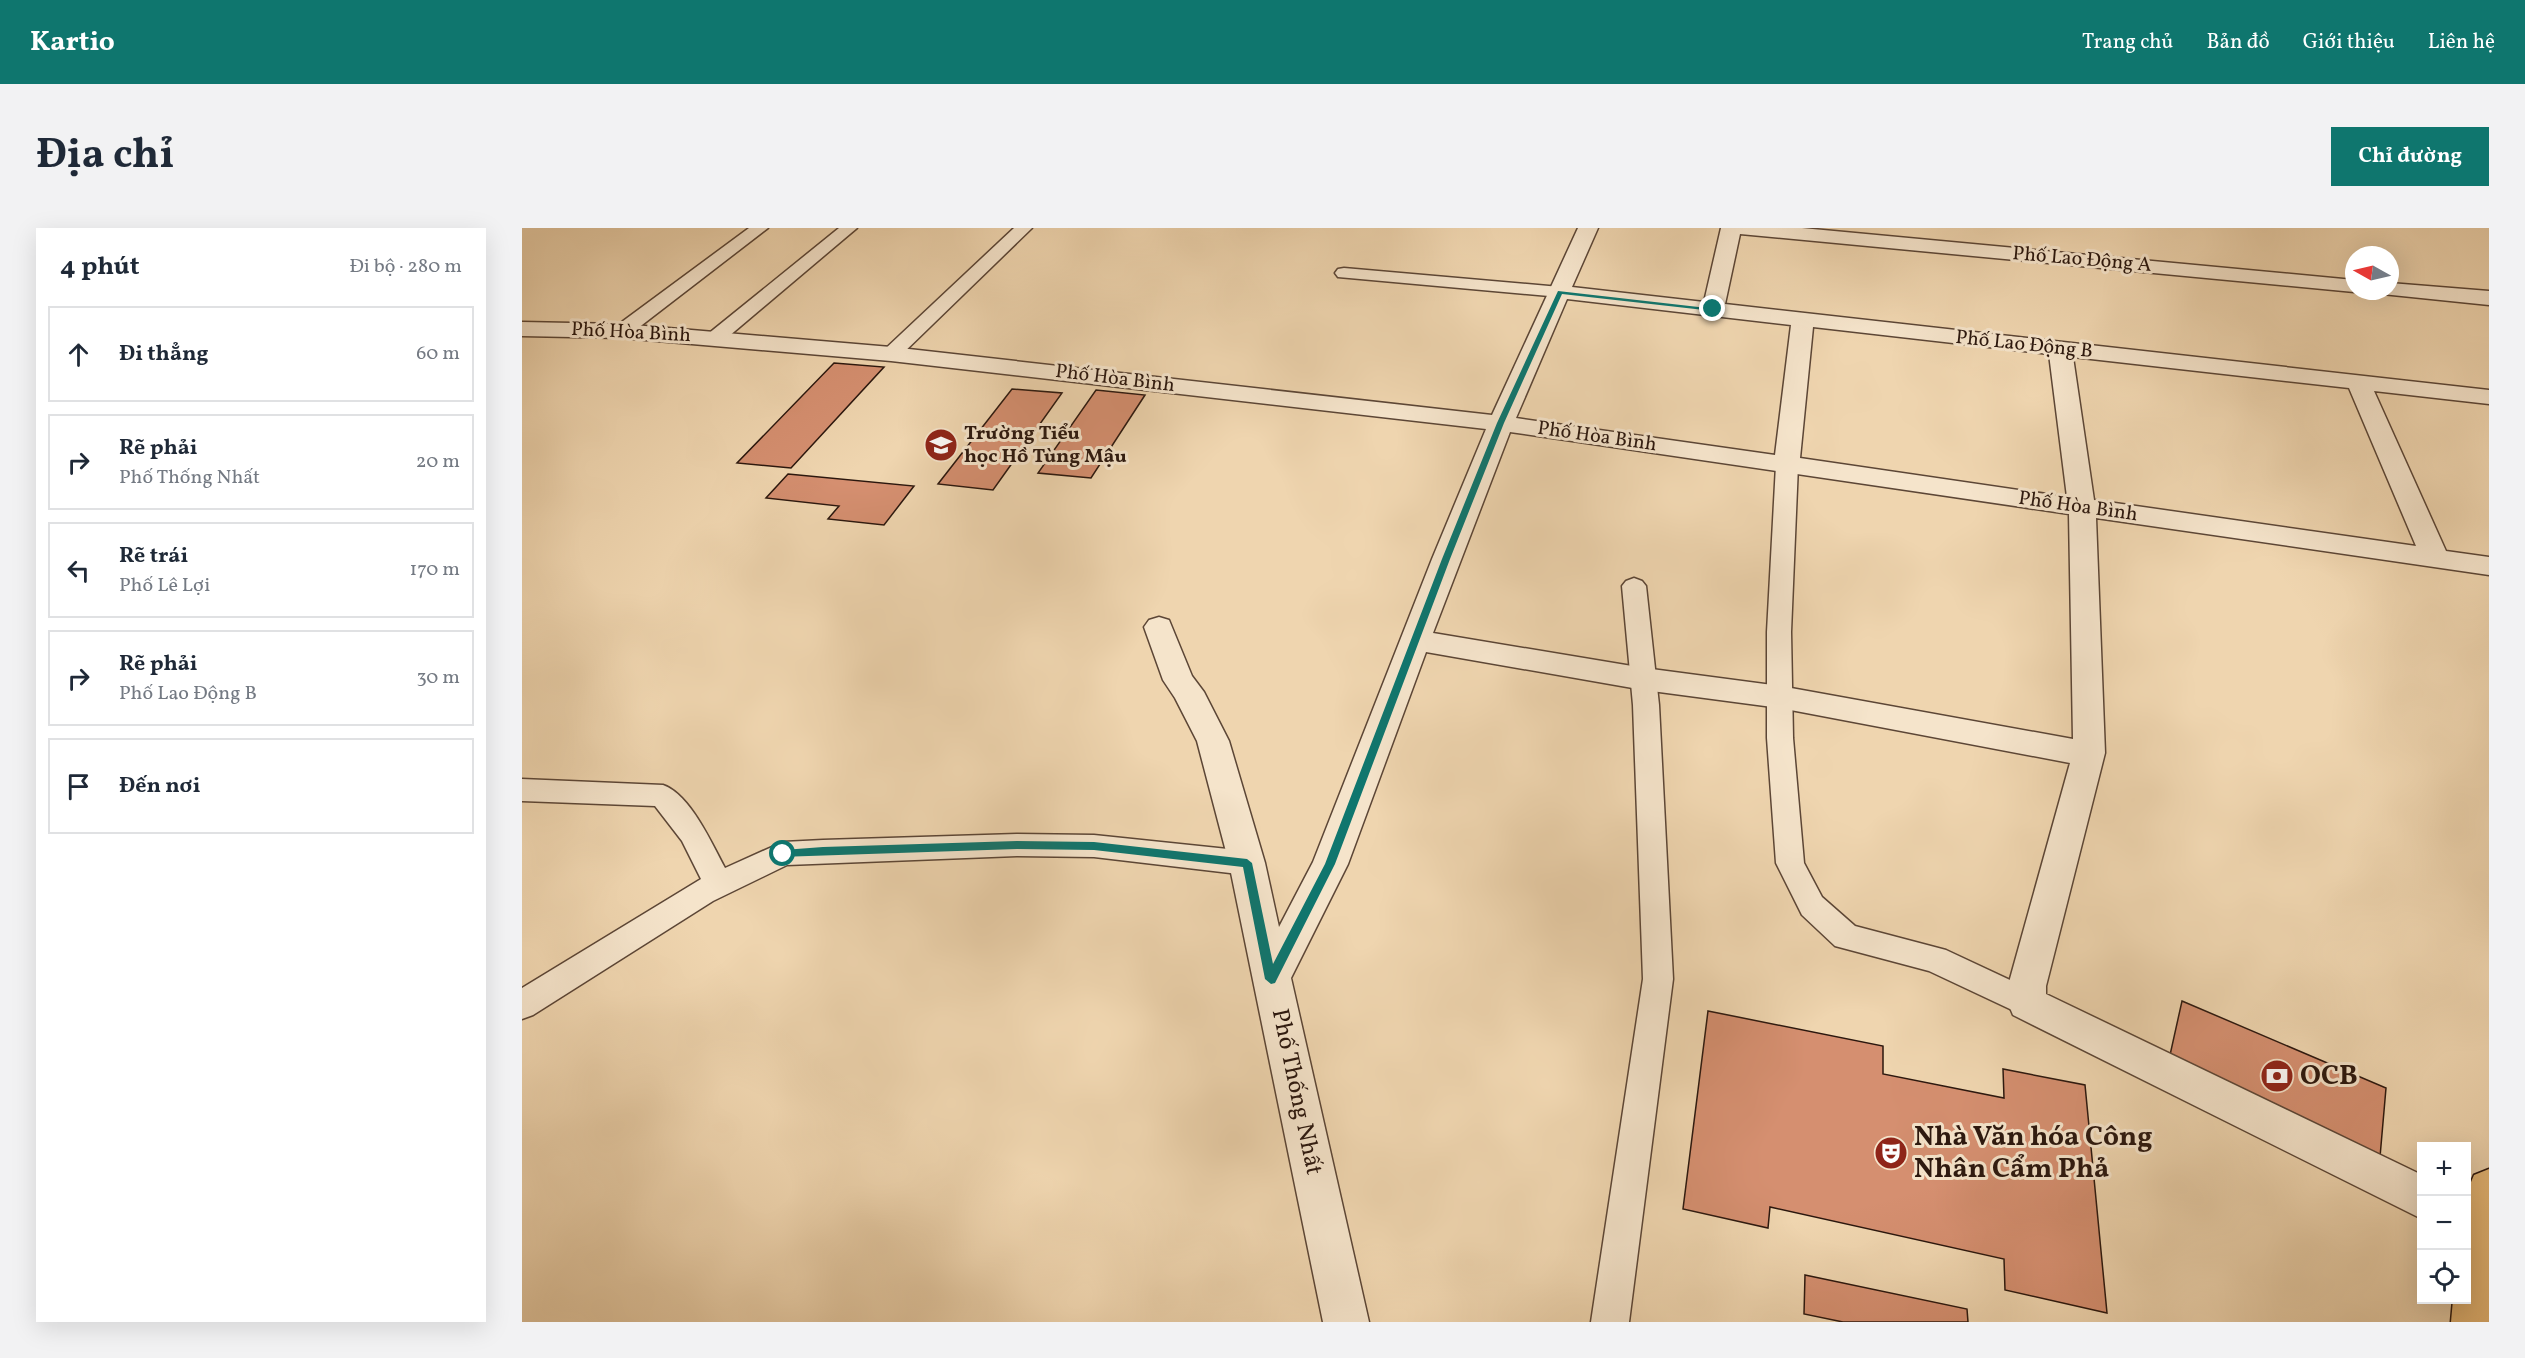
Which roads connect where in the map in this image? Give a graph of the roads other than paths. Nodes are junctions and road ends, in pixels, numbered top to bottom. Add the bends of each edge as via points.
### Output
1 (760, 228) edge
2 (849, 228) edge
3 (1024, 228) edge
4 (1588, 228) edge
5 (1731, 228) edge
6 (1738, 228) edge
7 (1344, 273) dead end
8 (2345, 285) edge
9 (2399, 290) edge
10 (1560, 292) junction
11 (2489, 298) edge
12 (1713, 309) junction
13 (1803, 320) junction
14 (522, 329) edge
15 (622, 331) junction
16 (716, 338) junction
17 (2060, 349) junction
18 (891, 354) junction
19 (2358, 381) junction
20 (2489, 397) edge
21 (1501, 423) junction
22 (1787, 465) junction
23 (2082, 507) junction
24 (2436, 558) junction
25 (2489, 566) edge
26 (1634, 586) dead end
27 (1159, 627) dead end
28 (1416, 640) junction
29 (1644, 679) junction
30 (1780, 697) junction
31 (2089, 753) junction
32 (522, 790) edge
33 (1247, 863) junction
34 (719, 885) junction
35 (1271, 979) junction
36 (2027, 1003) junction
37 (522, 1005) edge
38 (2419, 1196) edge
39 (2478, 1212) edge
40 (1346, 1322) edge
41 (1610, 1322) edge
42 (2474, 1322) edge

1 - 15 lane
2 - 16 lane
3 - 18 lane
4 - 10 street
5 - 12 street
6 - 8 street, Phố Lao Động A
7 - 10 lane
9 - 11 street
10 - 12 street, Phố Lao Động B
10 - 21 street
12 - 13 street, Phố Lao Động B
13 - 17 street, Phố Lao Động B
13 - 22 street
14 - 15 street, Phố Hòa Bình
15 - 16 street, Phố Hòa Bình
16 - 18 street, Phố Hòa Bình
17 - 19 street, Phố Lao Động B
17 - 23 street
18 - 21 street, Phố Hòa Bình
19 - 20 street, Phố Lao Động B
19 - 24 street
21 - 22 street, Phố Hòa Bình
21 - 28 street
22 - 23 street, Phố Hòa Bình
22 - 30 lane
23 - 24 street, Phố Hòa Bình
23 - 31 street
24 - 25 street, Phố Hòa Bình
26 - 29 lane
27 - 33 street, Phố Thống Nhất via 1178,680 1213,741
28 - 29 street
28 - 35 street via 1330,864
29 - 30 street
29 - 41 lane via 1658,979
30 - 31 street
30 - 36 lane via 1790,863 1812,906 1846,937 1935,958
31 - 36 street via 2027,986
32 - 34 lane via 663,796 692,833
33 - 34 lane via 1094,846 823,851 783,854
33 - 35 street, Phố Thống Nhất
34 - 37 lane
35 - 40 street, Phố Thống Nhất
36 - 38 street
39 - 42 main road

